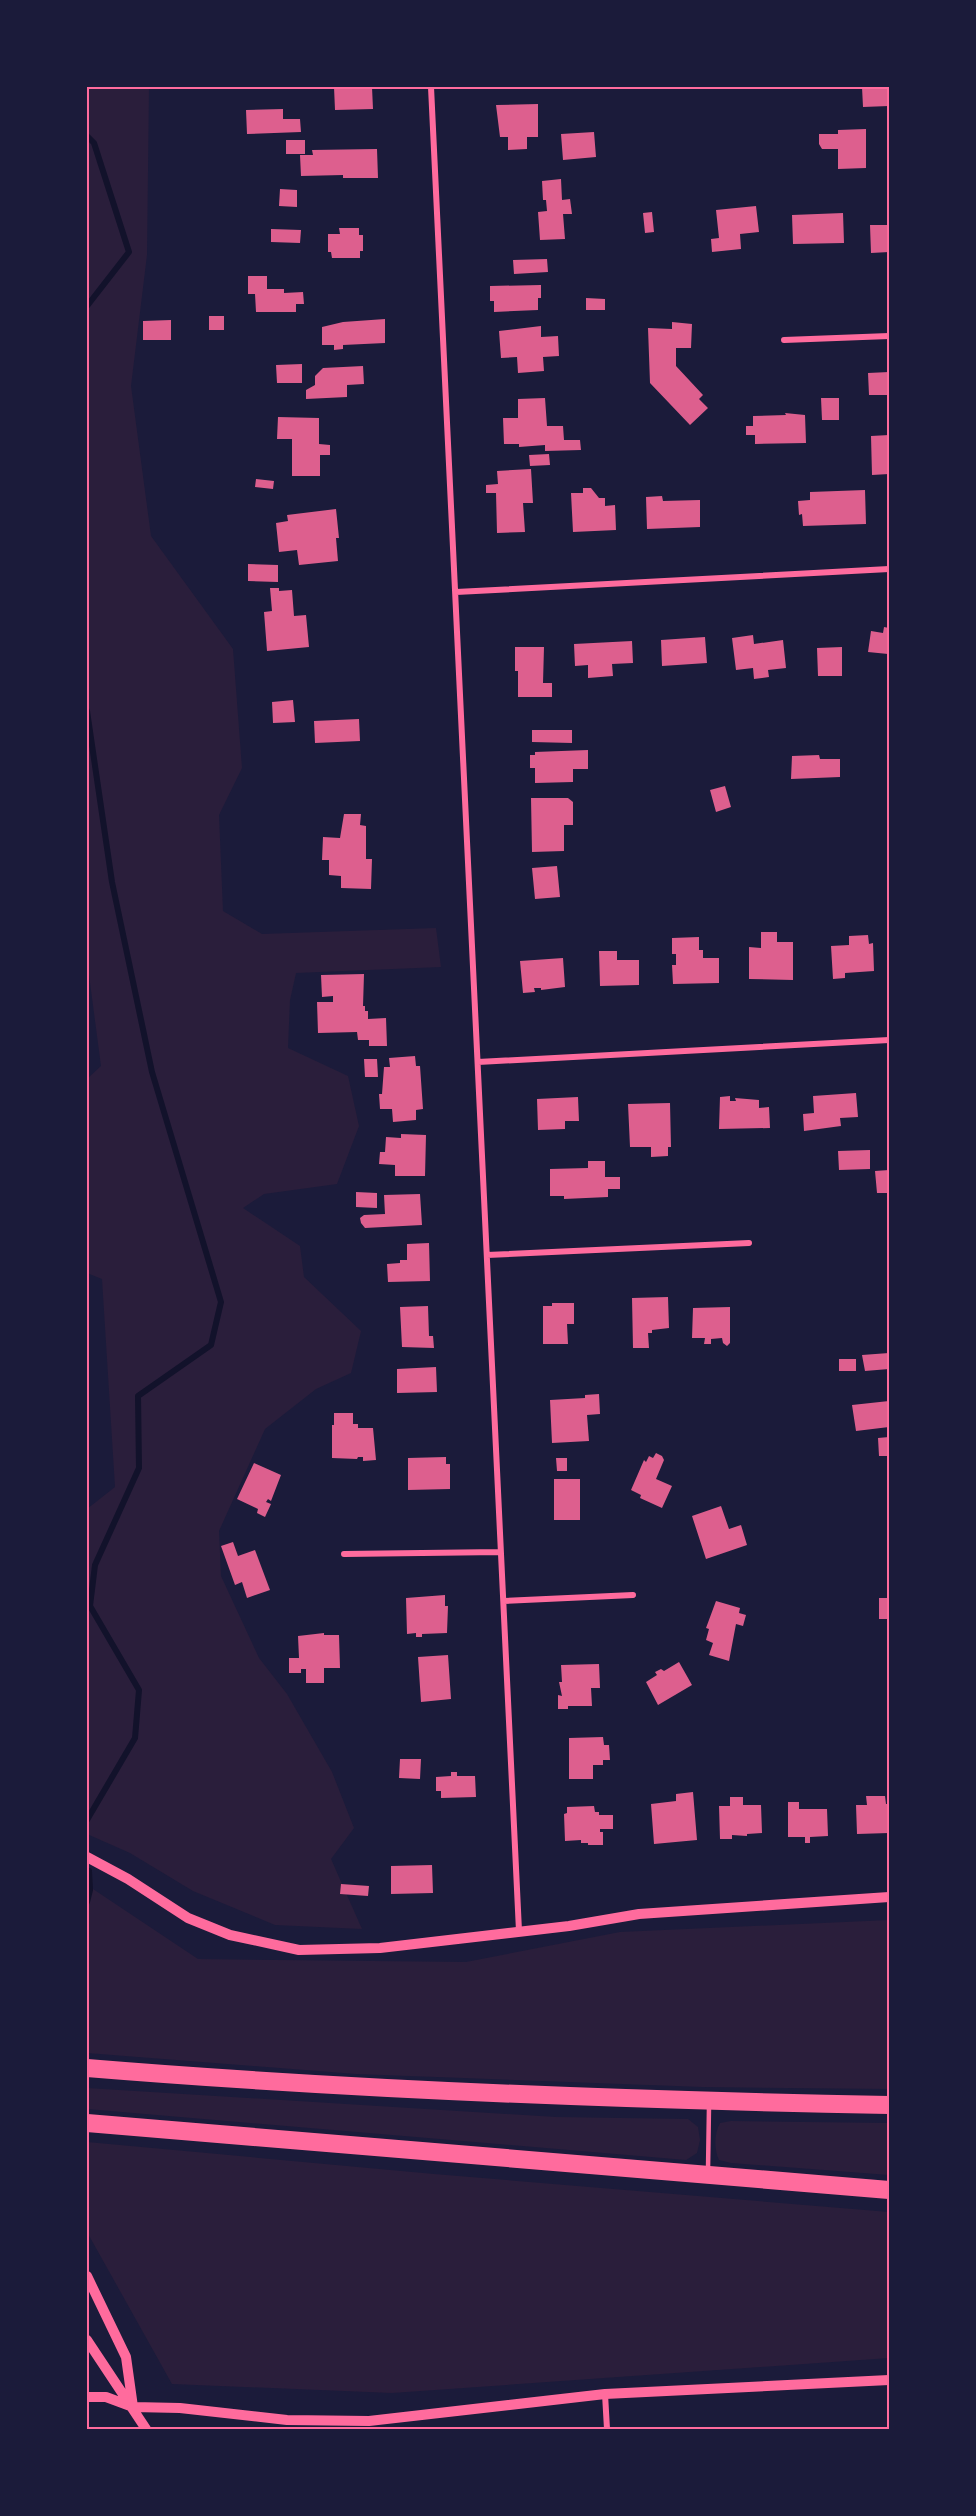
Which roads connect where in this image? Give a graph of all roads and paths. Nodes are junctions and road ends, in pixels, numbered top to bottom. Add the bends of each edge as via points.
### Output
1 (431, 87) edge
2 (889, 336) edge
3 (784, 340) dead end
4 (889, 569) edge
5 (456, 591) junction
6 (889, 1040) edge
7 (478, 1062) junction
8 (749, 1243) dead end
9 (487, 1255) junction
10 (500, 1552) junction
11 (344, 1554) dead end
12 (633, 1595) dead end
13 (504, 1601) junction
14 (87, 1857) edge
15 (889, 1897) edge
16 (519, 1931) junction
17 (87, 2068) edge
18 (710, 2102) junction
19 (889, 2105) edge
20 (87, 2123) edge
21 (707, 2175) junction
22 (889, 2190) edge
23 (87, 2276) edge
24 (87, 2340) edge
25 (889, 2380) edge
26 (604, 2394) junction
27 (87, 2397) edge
28 (133, 2407) junction
29 (284, 2424) edge
30 (146, 2429) edge
31 (607, 2429) edge

1 - 5 street
2 - 3 street
4 - 5 street
5 - 7 street
6 - 7 street
7 - 9 street
8 - 9 street
9 - 10 street
10 - 11 street
10 - 13 street
12 - 13 street
13 - 16 street
14 - 16 street via 188,1918 230,1935 299,1950 380,1948
15 - 16 street via 639,1914
17 - 18 highway via 515,2096
18 - 19 highway
18 - 21 lane
20 - 21 highway
21 - 22 highway
23 - 28 street via 126,2357
24 - 28 street
25 - 26 street
26 - 29 street via 369,2421
26 - 31 street
27 - 28 street via 106,2397
28 - 29 street via 180,2408
28 - 30 street

